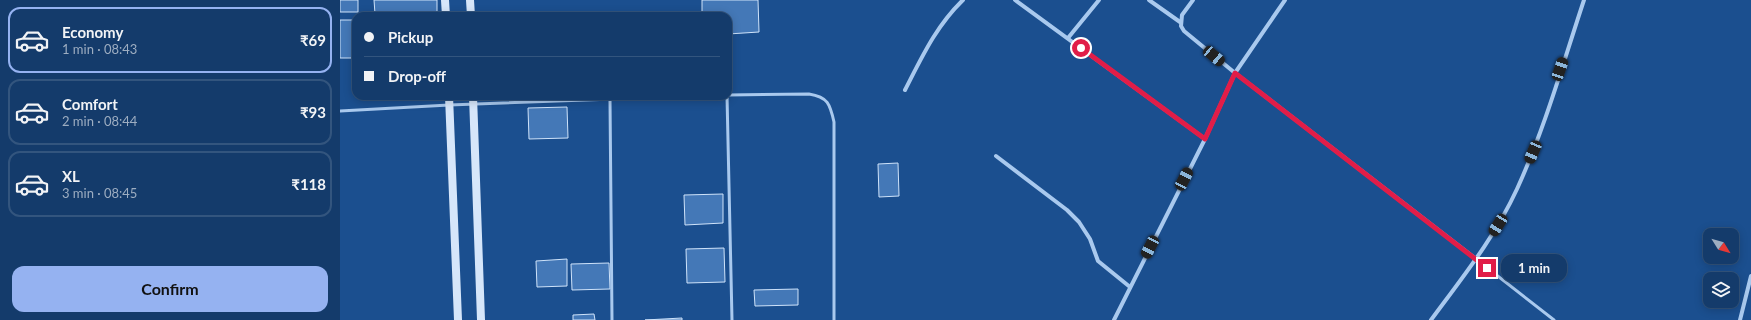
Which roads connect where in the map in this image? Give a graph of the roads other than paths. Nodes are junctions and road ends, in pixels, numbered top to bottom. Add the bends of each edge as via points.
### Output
1 (445, 0) edge
2 (470, 0) edge
3 (963, 0) edge
4 (1015, 0) edge
5 (1099, 0) edge
6 (1149, 0) edge
7 (1193, 0) edge
8 (1284, 0) edge
9 (1584, 0) edge
10 (446, 12) edge
11 (471, 12) edge
12 (1180, 22) junction
13 (1068, 38) junction
14 (1235, 73) junction
15 (905, 90) dead end
16 (732, 95) edge
17 (449, 100) edge
18 (474, 100) edge
19 (610, 100) joint
20 (728, 100) edge
21 (340, 111) edge
22 (1205, 139) junction
23 (996, 156) dead end
24 (1476, 259) junction
25 (1751, 276) edge
26 (1750, 281) edge
27 (1130, 287) junction
28 (1434, 319) edge
29 (458, 320) edge
30 (481, 320) edge
31 (612, 320) edge
32 (732, 320) edge
33 (834, 320) edge
34 (1114, 320) edge
35 (1554, 320) edge
36 (1740, 320) edge

1 - 10 main road
2 - 11 main road
3 - 15 street via 929,42
4 - 13 street
5 - 13 street
6 - 12 street
7 - 12 street
8 - 14 street
9 - 24 street via 1533,152 1517,189
12 - 14 street via 1184,31
13 - 22 street
14 - 22 street
14 - 24 street
16 - 33 lane via 809,94 821,96 828,101 834,122
17 - 18 lane
17 - 21 lane
17 - 29 main road
18 - 19 lane
18 - 30 main road
19 - 31 lane
20 - 32 lane
22 - 27 street
23 - 27 street via 1067,210 1090,239 1098,261
24 - 28 street
24 - 35 lane
25 - 26 street
26 - 36 street
27 - 34 street

